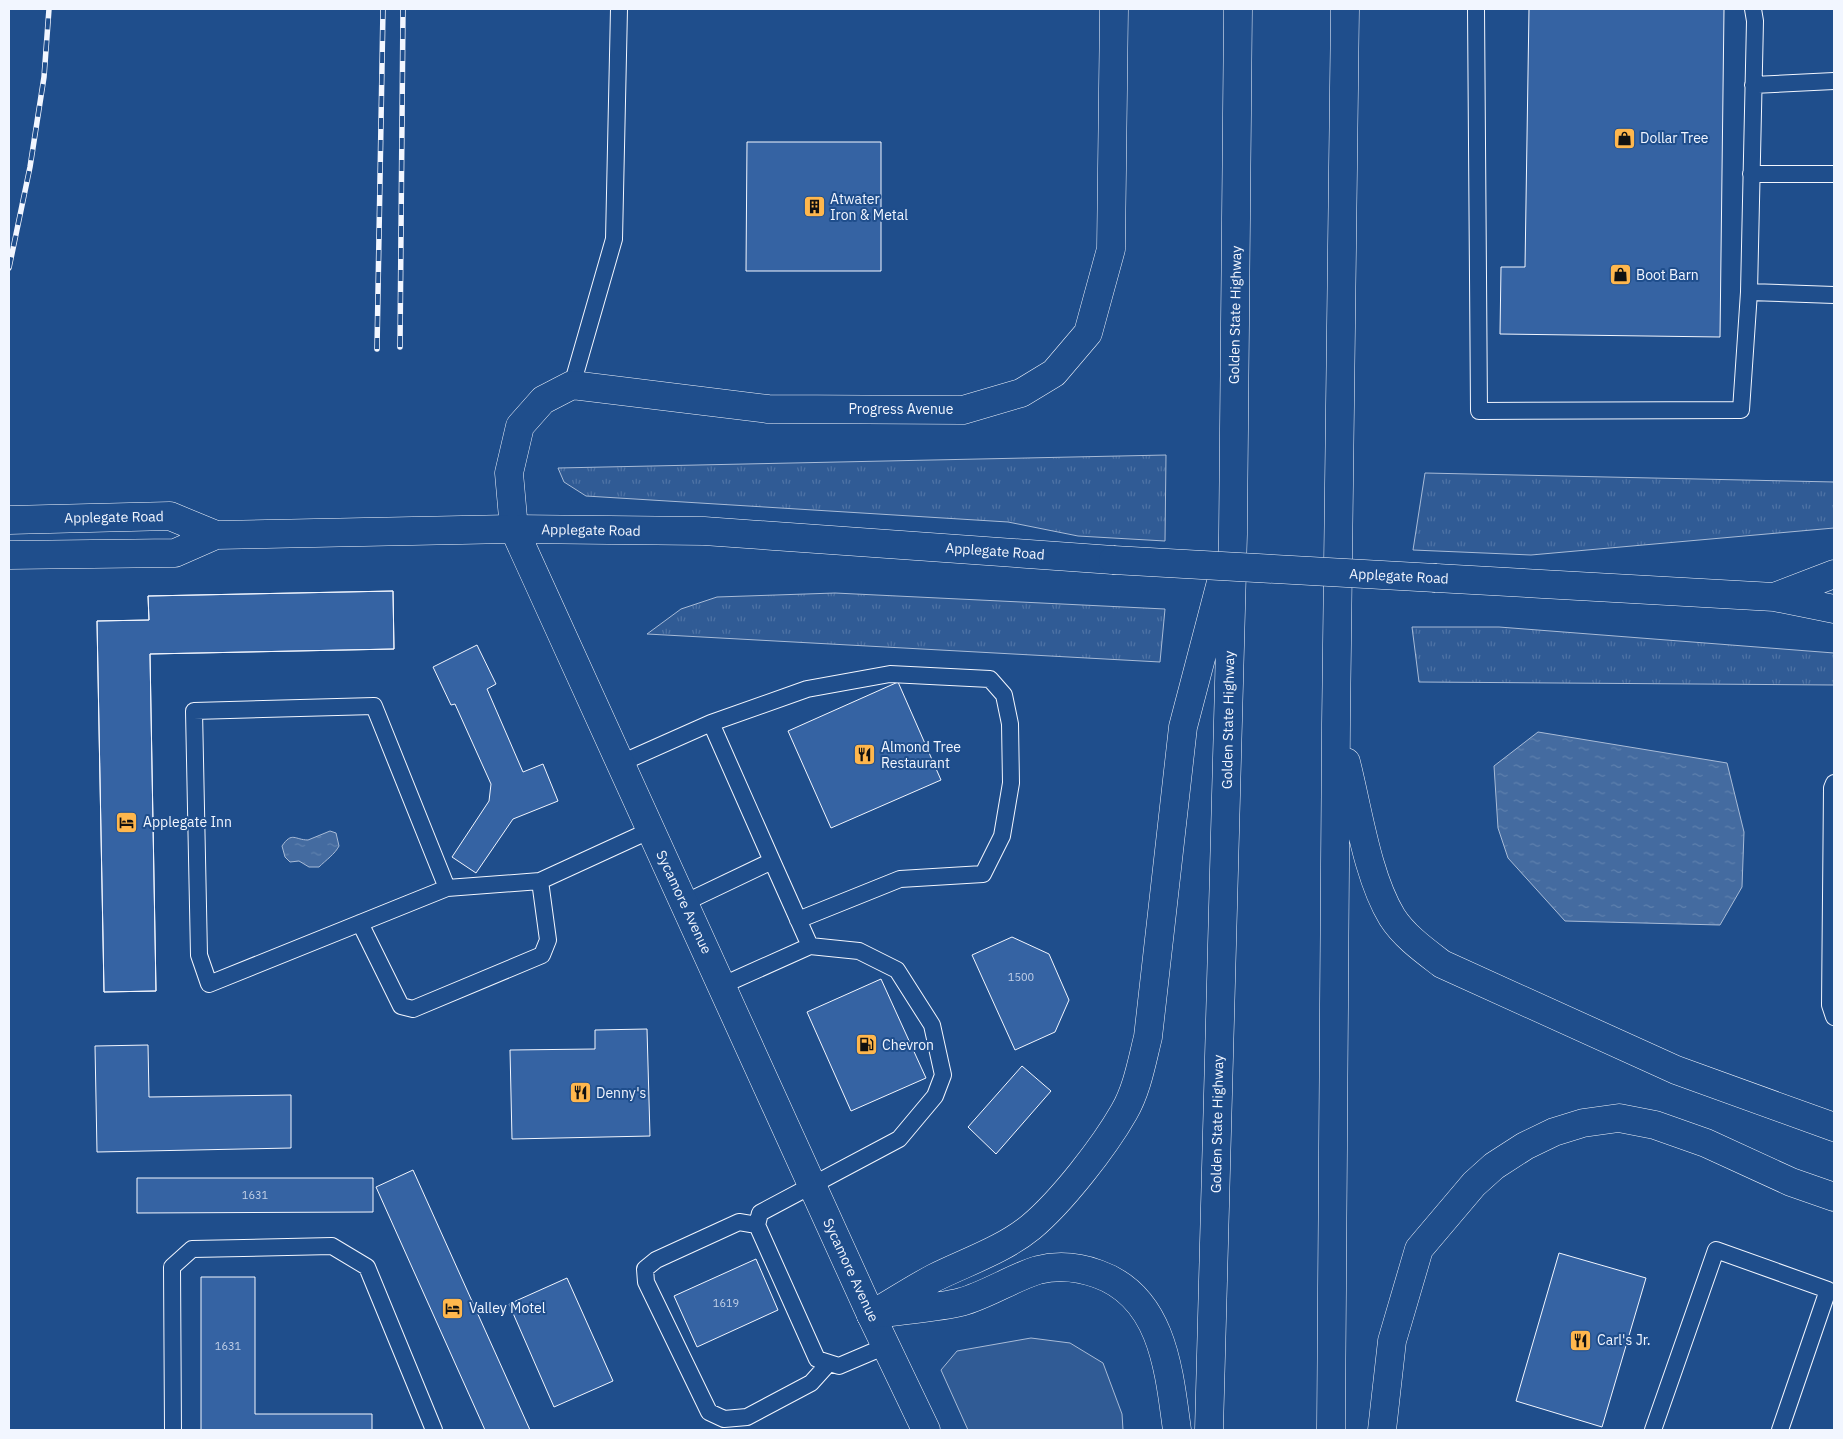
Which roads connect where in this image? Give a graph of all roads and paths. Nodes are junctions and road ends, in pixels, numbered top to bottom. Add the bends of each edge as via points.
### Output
1 (618, 9) edge
2 (1114, 9) edge
3 (1238, 9) edge
4 (1345, 9) edge
5 (1476, 9) edge
6 (1753, 9) edge
7 (1834, 81) edge
8 (1753, 85) junction
9 (1751, 174) junction
10 (1834, 174) edge
11 (1749, 292) junction
12 (1834, 295) edge
13 (572, 385) junction
14 (9, 520) edge
15 (514, 529) junction
16 (1233, 534) junction
17 (216, 535) junction
18 (9, 555) edge
19 (1834, 574) edge
20 (1774, 597) junction
21 (1834, 609) edge
22 (711, 723) junction
23 (1336, 724) junction
24 (621, 763) junction
25 (1834, 783) edge
26 (651, 830) junction
27 (772, 861) junction
28 (540, 881) junction
29 (446, 888) junction
30 (684, 903) junction
31 (798, 920) junction
32 (360, 923) junction
33 (810, 946) junction
34 (723, 985) junction
35 (1834, 1017) edge
36 (1834, 1126) edge
37 (812, 1184) junction
38 (1834, 1197) edge
39 (757, 1225) junction
40 (871, 1314) junction
41 (886, 1346) junction
42 (829, 1363) junction
43 (173, 1430) edge
44 (434, 1430) edge
45 (926, 1430) edge
46 (1177, 1430) edge
47 (1209, 1430) edge
48 (1331, 1430) edge
49 (1382, 1430) edge
50 (1653, 1430) edge
51 (1780, 1430) edge

1 - 13 lane via 614,239
2 - 13 main road, Progress Avenue via 1111,249 1088,333 1054,373 1021,393 963,410 768,409
3 - 16 main road, Golden State Highway
4 - 23 main road
5 - 11 lane via 1479,411 1741,410
6 - 8 lane
7 - 8 lane
8 - 9 lane
9 - 10 lane
9 - 11 lane
11 - 12 lane
13 - 15 main road, Sycamore Avenue via 543,400 520,426 509,473
14 - 17 main road, Applegate Road via 170,516
15 - 17 main road, Applegate Road
15 - 20 main road, Applegate Road, bridge via 704,531 1113,560
15 - 24 main road, Sycamore Avenue
16 - 40 main road via 1183,727 1148,1036 1138,1077 1124,1112 1086,1165 1030,1228
16 - 47 main road, Golden State Highway
17 - 18 main road, Applegate Road via 175,553
19 - 20 main road, Applegate Road
20 - 21 main road, Applegate Road
22 - 24 lane
22 - 27 lane
22 - 31 lane via 808,689 890,674 990,680 1004,695 1010,724 1011,782 1002,836 983,874 900,879
23 - 36 main road via 1375,879 1392,917 1415,943 1442,964 1676,1070
23 - 48 main road
24 - 26 main road, Sycamore Avenue
25 - 35 lane via 1830,995
26 - 28 lane
26 - 30 main road, Sycamore Avenue
27 - 30 lane
27 - 31 lane
28 - 29 lane
28 - 32 lane via 548,940 542,955 413,1009 401,1006
29 - 32 lane
29 - 32 lane via 374,706 194,711 199,955 209,984
30 - 34 main road, Sycamore Avenue
31 - 33 lane
33 - 34 lane
33 - 37 lane via 859,951 897,970 932,1025 943,1074 935,1096 899,1139
34 - 37 main road, Sycamore Avenue
37 - 39 lane via 760,1213
37 - 40 main road, Sycamore Avenue
38 - 49 main road via 1791,1182 1706,1143 1655,1125 1619,1118 1583,1123 1525,1146 1474,1184 1419,1249 1392,1341
39 - 42 lane via 817,1359
39 - 42 lane via 739,1222 656,1260 645,1269 646,1282 709,1412 724,1419 747,1416 811,1383
40 - 41 main road, Sycamore Avenue
40 - 46 main road via 961,1302 1039,1270 1077,1267 1111,1279 1139,1301 1155,1327 1168,1364
41 - 42 lane via 839,1366
41 - 45 main road, Sycamore Avenue
43 - 44 lane via 172,1267 192,1249 332,1246 366,1267
50 - 51 lane via 1716,1250 1828,1290

